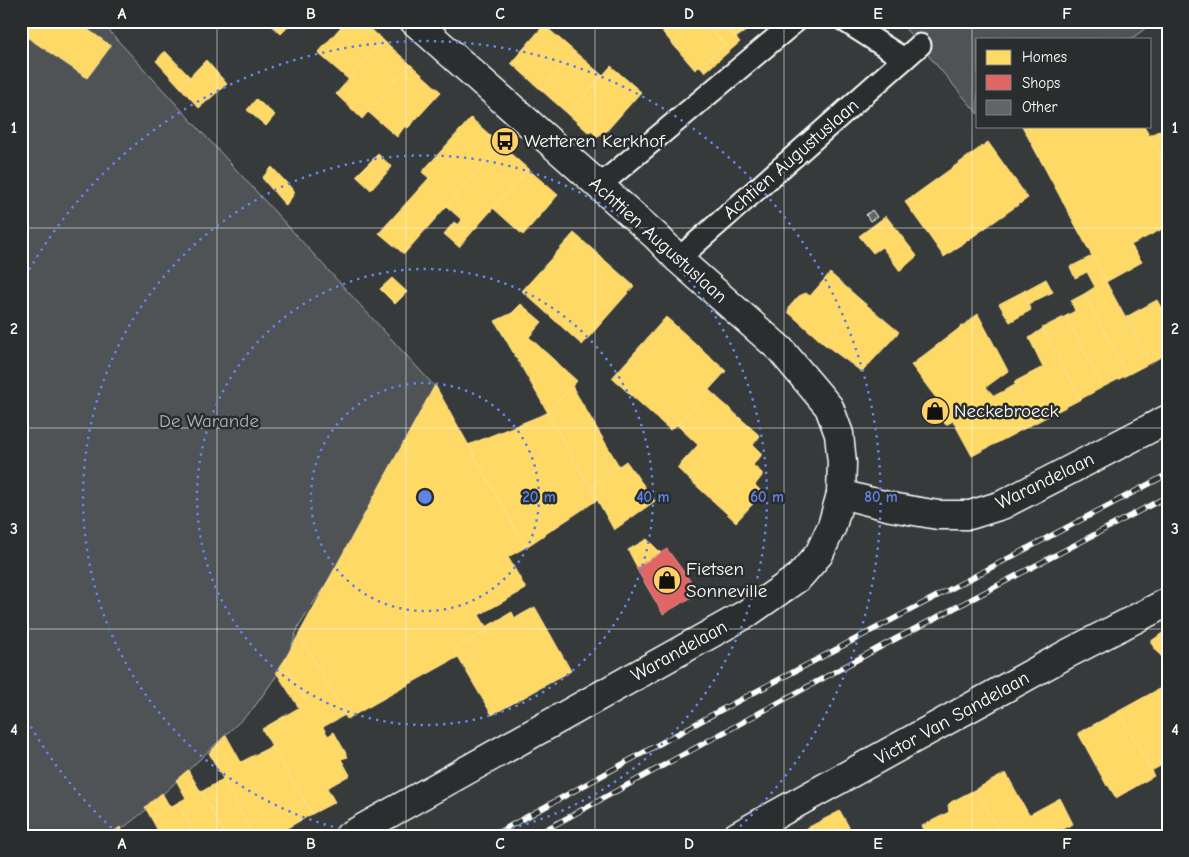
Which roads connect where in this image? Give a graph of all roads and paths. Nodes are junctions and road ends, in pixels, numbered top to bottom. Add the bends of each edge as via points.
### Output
1 (414, 21) edge
2 (796, 21) edge
3 (845, 21) edge
4 (599, 186) junction
5 (678, 258) junction
6 (1168, 419) edge
7 (841, 494) junction
8 (1168, 602) edge
9 (349, 836) edge
10 (737, 836) edge

1 - 4 main road, Achttien Augustuslaan
2 - 4 lane
3 - 5 lane, Achtien Augustuslaan via 912,52
4 - 5 main road, Achttien Augustuslaan
5 - 7 main road, Achttien Augustuslaan via 780,349 829,407 839,434
6 - 7 main road, Warandelaan via 1002,505 970,515 938,515
7 - 9 main road, Warandelaan via 832,526 819,554 799,577 737,618
8 - 10 main road, Victor Van Sandelaan

